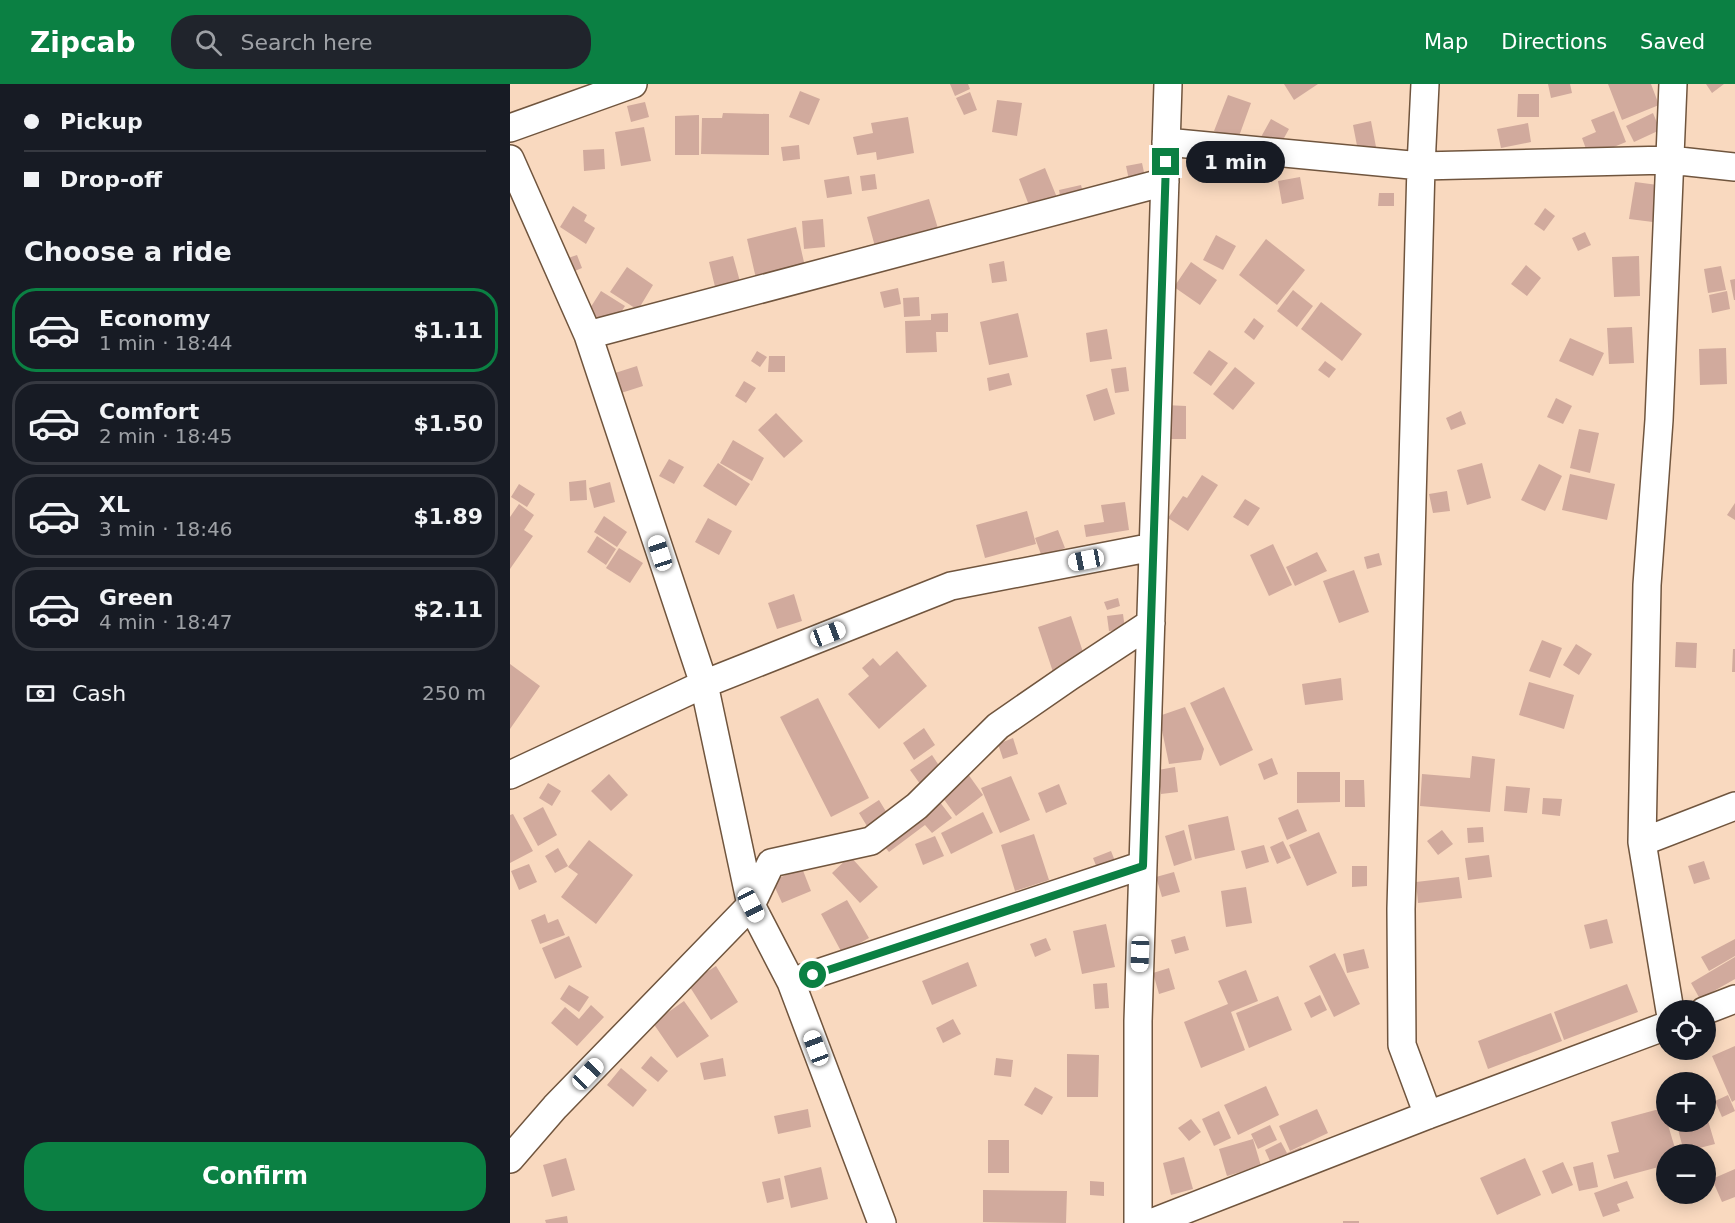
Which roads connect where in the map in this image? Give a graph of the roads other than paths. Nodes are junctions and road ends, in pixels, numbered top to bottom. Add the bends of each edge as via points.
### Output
1 (633, 84) edge
2 (1168, 84) edge
3 (1425, 84) edge
4 (1673, 84) edge
5 (510, 128) edge
6 (1166, 142) junction
7 (510, 159) edge
8 (1670, 160) junction
9 (1421, 166) junction
10 (1735, 166) edge
11 (1165, 182) junction
12 (588, 335) junction
13 (1153, 547) junction
14 (1151, 623) junction
15 (704, 684) junction
16 (510, 775) edge
17 (1735, 806) edge
18 (1642, 842) junction
19 (1143, 866) junction
20 (751, 905) junction
21 (791, 982) junction
22 (1735, 999) edge
23 (1668, 1000) edge
24 (1716, 1006) edge
25 (1656, 1030) edge
26 (1428, 1115) junction
27 (510, 1159) edge
28 (882, 1223) edge
29 (1138, 1223) edge
30 (1151, 1223) edge

1 - 5 street
2 - 6 street
3 - 9 street
4 - 8 street
6 - 9 street
6 - 11 street
7 - 12 street
8 - 9 street
8 - 10 street
8 - 18 street via 1659,420 1647,585
9 - 26 street via 1401,909 1402,1045
11 - 12 street
11 - 13 street
12 - 15 street
13 - 14 street
13 - 15 street via 951,586
14 - 19 street
14 - 20 street via 998,726 917,806 871,841 771,863
15 - 16 street
15 - 20 street
17 - 18 street
18 - 23 street
19 - 21 street
19 - 29 street
20 - 21 street
20 - 27 street via 555,1107
21 - 28 street
22 - 24 street
25 - 26 street
26 - 30 street

